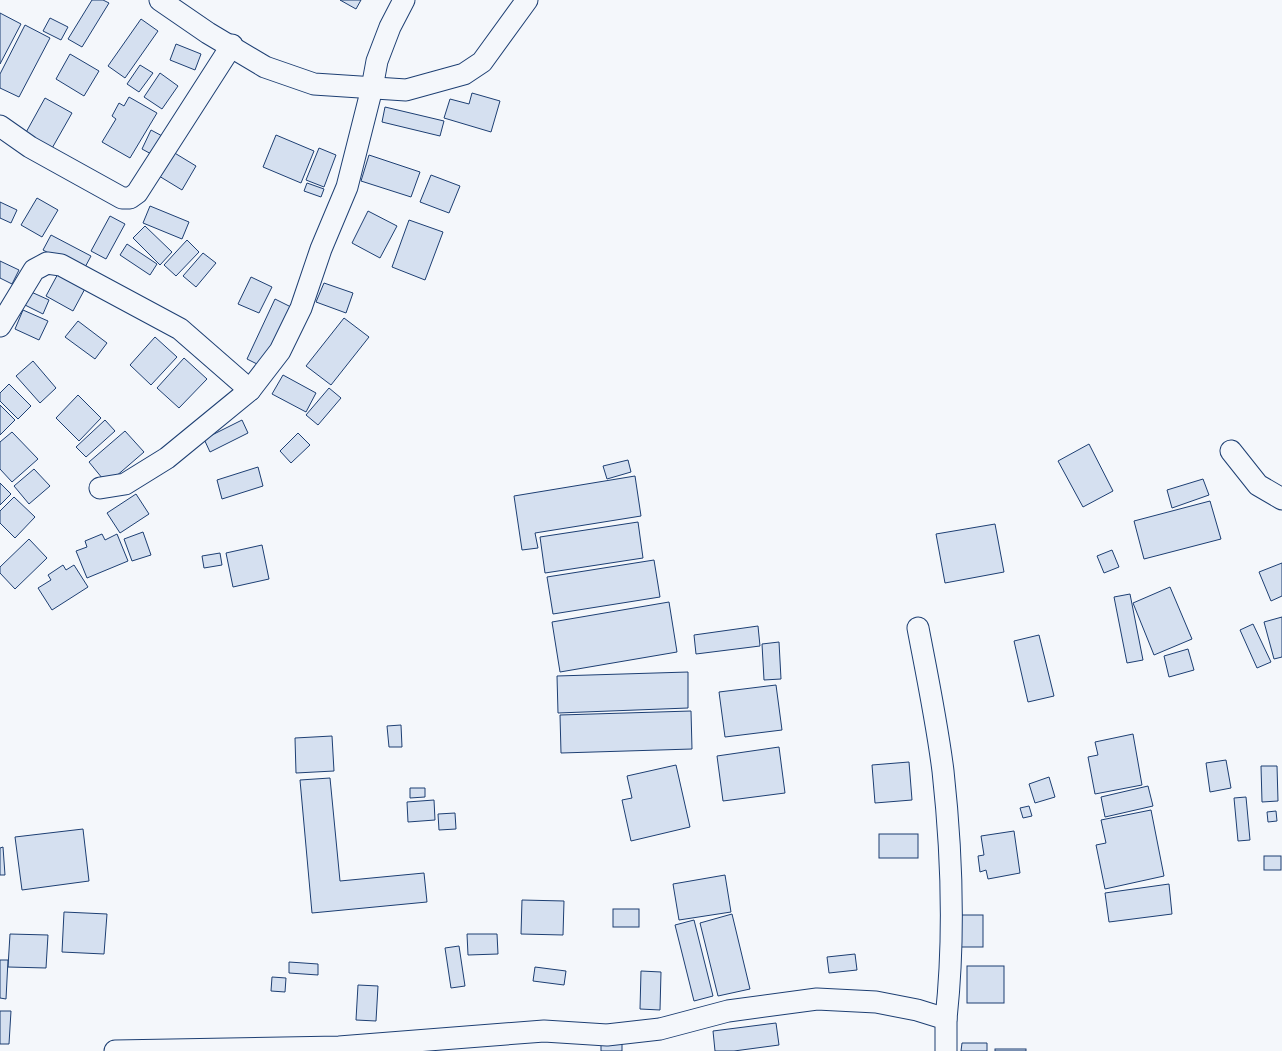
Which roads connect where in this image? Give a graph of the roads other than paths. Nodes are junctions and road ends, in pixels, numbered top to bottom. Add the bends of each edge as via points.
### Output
1 (160, 0) edge
2 (404, 0) edge
3 (527, 0) edge
4 (232, 46) junction
5 (372, 88) junction
6 (0, 126) edge
7 (0, 326) edge
8 (250, 390) junction
9 (1231, 451) dead end
10 (100, 488) dead end
11 (1282, 499) edge
12 (918, 628) dead end
13 (946, 1019) junction
14 (339, 1049) edge
15 (115, 1051) edge
16 (946, 1051) edge

1 - 4 street
2 - 5 street via 377,61
3 - 5 street via 482,62 464,74 406,90
4 - 5 street via 265,67 314,84
4 - 6 street via 137,193 130,198 122,198 30,147
5 - 8 street via 347,187 301,308 280,351
7 - 8 street via 34,270 47,263 61,265 180,329
8 - 10 street via 167,458 125,484
9 - 11 street via 1258,485
12 - 13 street via 943,770 952,895 951,975
13 - 14 street via 876,1002 817,998 728,1011 660,1029 607,1034 544,1031
13 - 16 street
14 - 15 street

